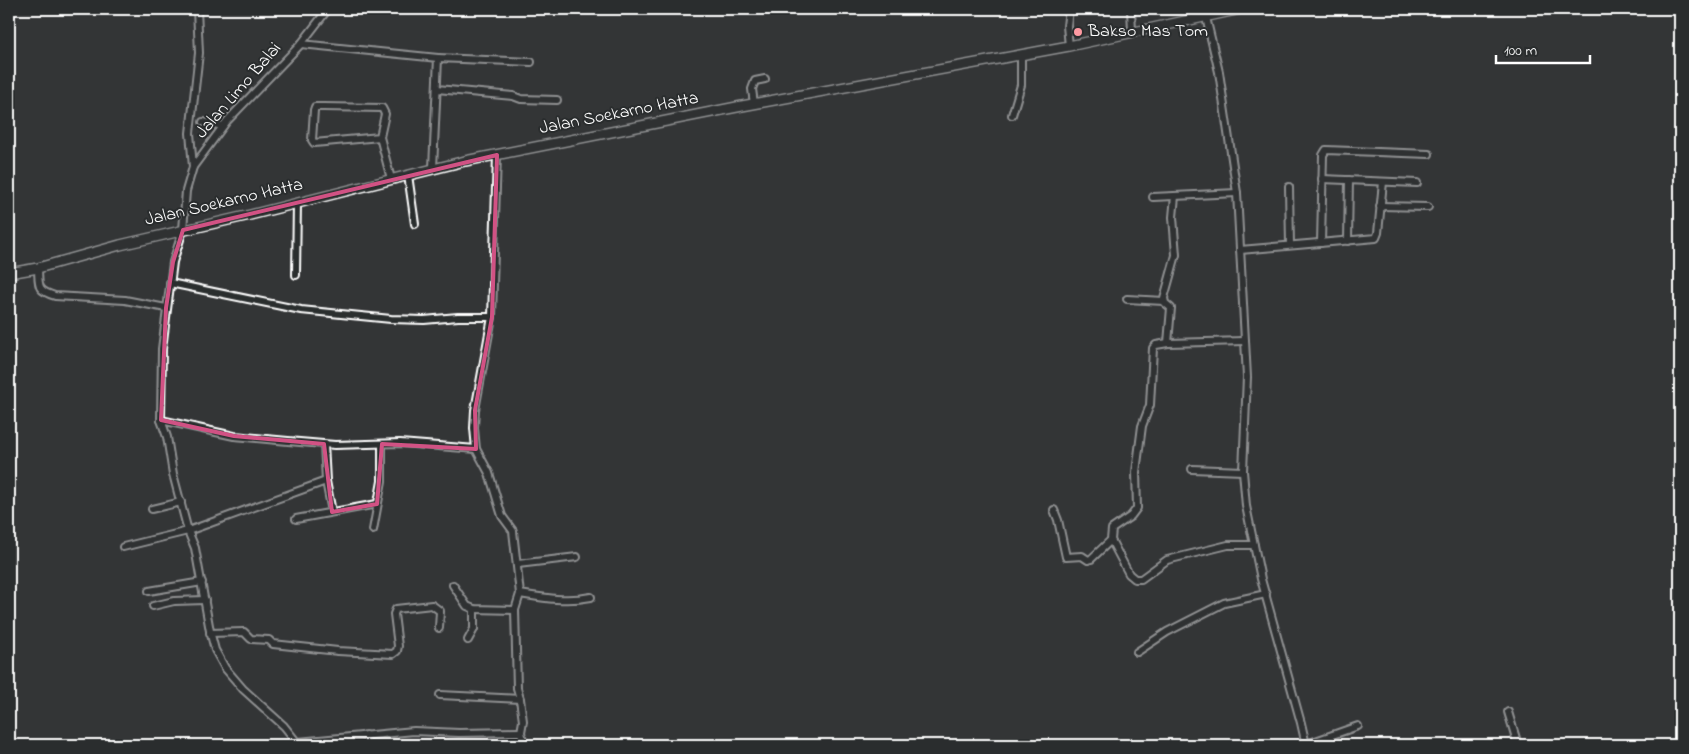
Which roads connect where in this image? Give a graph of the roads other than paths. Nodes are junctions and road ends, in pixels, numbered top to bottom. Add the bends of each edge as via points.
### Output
1 (197, 9) edge
2 (328, 9) edge
3 (1070, 9) edge
4 (1131, 9) edge
5 (1241, 9) edge
6 (1205, 12) edge
7 (1132, 32) junction
8 (301, 44) junction
9 (1068, 46) junction
10 (1021, 54) junction
11 (438, 58) junction
12 (531, 62) dead end
13 (764, 79) dead end
14 (437, 88) junction
15 (557, 100) dead end
16 (754, 104) junction
17 (1012, 115) dead end
18 (204, 122) dead end
19 (223, 126) junction
20 (380, 138) junction
21 (1429, 154) dead end
22 (497, 155) junction
23 (193, 167) junction
24 (433, 168) junction
25 (408, 175) junction
26 (391, 179) junction
27 (1322, 179) junction
28 (1349, 180) junction
29 (1382, 182) junction
30 (1417, 183) dead end
31 (1289, 187) dead end
32 (1237, 194) junction
33 (1175, 196) junction
34 (1153, 197) dead end
35 (297, 203) junction
36 (1380, 206) junction
37 (1428, 208) dead end
38 (415, 224) dead end
39 (183, 230) junction
40 (1348, 241) junction
41 (1321, 243) junction
42 (1290, 245) junction
43 (1240, 250) junction
44 (38, 268) junction
45 (9, 273) edge
46 (296, 275) dead end
47 (170, 283) junction
48 (1127, 299) dead end
49 (1164, 301) junction
50 (166, 308) junction
51 (492, 317) junction
52 (1245, 341) junction
53 (1168, 343) junction
54 (161, 420) junction
55 (324, 444) junction
56 (382, 444) junction
57 (476, 449) junction
58 (1192, 469) dead end
59 (1243, 471) junction
60 (326, 481) junction
61 (181, 502) junction
62 (377, 504) junction
63 (152, 509) dead end
64 (1054, 510) dead end
65 (332, 512) junction
66 (296, 519) dead end
67 (373, 530) dead end
68 (188, 531) junction
69 (1111, 540) junction
70 (1254, 544) junction
71 (123, 547) dead end
72 (577, 557) dead end
73 (518, 564) junction
74 (202, 582) junction
75 (453, 585) dead end
76 (149, 591) dead end
77 (520, 594) junction
78 (1266, 594) junction
79 (592, 597) dead end
80 (205, 600) junction
81 (153, 606) dead end
82 (474, 609) junction
83 (516, 610) junction
84 (439, 628) dead end
85 (210, 633) junction
86 (468, 640) dead end
87 (1137, 652) dead end
88 (440, 695) dead end
89 (520, 699) junction
90 (1508, 712) dead end
91 (1358, 726) dead end
92 (521, 732) junction
93 (365, 736) junction
94 (299, 744) edge
95 (368, 745) edge
96 (524, 745) edge
97 (1305, 745) edge
98 (1518, 745) edge

1 - 23 street via 199,53 190,133
2 - 8 street, Jalan Limo Balai
3 - 9 street
4 - 7 street
5 - 6 highway, Jalan Soekarno Hatta
6 - 7 highway, Jalan Soekarno Hatta
6 - 32 street via 1219,72
7 - 9 highway, Jalan Soekarno Hatta
8 - 11 street
8 - 19 street, Jalan Limo Balai
9 - 10 highway, Jalan Soekarno Hatta
10 - 16 highway, Jalan Soekarno Hatta
10 - 17 street via 1021,86
11 - 12 street
11 - 14 street
13 - 16 street via 753,84
14 - 15 street via 521,99
14 - 24 street
16 - 22 highway, Jalan Soekarno Hatta
18 - 19 street
19 - 23 street, Jalan Limo Balai
20 - 20 street via 385,114 382,108 315,107 314,143
20 - 26 street
21 - 27 street via 1330,149 1322,156
22 - 24 highway, Jalan Soekarno Hatta
22 - 51 street
23 - 39 street, Jalan Limo Balai via 186,191
24 - 25 highway, Jalan Soekarno Hatta
25 - 26 highway, Jalan Soekarno Hatta
25 - 38 street
26 - 35 highway, Jalan Soekarno Hatta
27 - 28 street
27 - 41 street
28 - 29 street
28 - 40 street
29 - 30 street
29 - 36 street
31 - 42 street
32 - 33 street
32 - 43 street
33 - 34 street
33 - 49 street via 1176,255
35 - 39 highway, Jalan Soekarno Hatta
35 - 46 street
36 - 37 street
36 - 40 street via 1376,238
39 - 44 highway, Jalan Soekarno Hatta
39 - 47 street, Jalan Limo Balai
40 - 41 street
41 - 42 street
42 - 43 street
43 - 52 street
44 - 45 highway, Jalan Soekarno Hatta
44 - 50 street via 39,287 55,296 124,300
47 - 50 street, Jalan Limo Balai
47 - 51 street via 301,310 391,319
48 - 49 street
49 - 53 street via 1172,308
50 - 54 street, Jalan Limo Balai
51 - 57 street via 475,410
52 - 53 street
52 - 59 street via 1247,377
53 - 69 street via 1156,345 1152,353 1150,405 1142,426 1136,472 1137,508 1132,516 1112,529
54 - 55 street via 234,436
54 - 61 street, Jalan Limo Balai
55 - 56 street
55 - 60 street
56 - 57 street
56 - 62 street via 382,480
57 - 73 street via 489,474 502,516 513,530
58 - 59 street
59 - 70 street
60 - 65 street
60 - 68 street
61 - 63 street
61 - 68 street, Jalan Limo Balai
62 - 65 street
62 - 67 street
64 - 69 street via 1066,557 1091,559
65 - 66 street
68 - 71 street
68 - 74 street, Jalan Limo Balai via 196,548
69 - 70 street via 1129,574 1136,579 1141,579 1166,560 1223,546
70 - 78 street
72 - 73 street
73 - 77 street
74 - 76 street
74 - 80 street, Jalan Limo Balai
75 - 82 street via 467,606
77 - 79 street via 557,600
77 - 83 street
78 - 87 street via 1224,604 1167,632
78 - 97 street
80 - 81 street
80 - 85 street, Jalan Limo Balai
82 - 83 street
82 - 86 street via 474,629
83 - 89 street via 517,688
84 - 85 street via 440,611 432,605 396,609 398,646 393,654 273,644 269,640 251,639 244,632
85 - 94 street, Jalan Limo Balai via 215,650 226,668
88 - 89 street
89 - 92 street
90 - 98 street
91 - 97 street
92 - 93 street via 414,731
92 - 96 street
93 - 94 street
93 - 95 street

